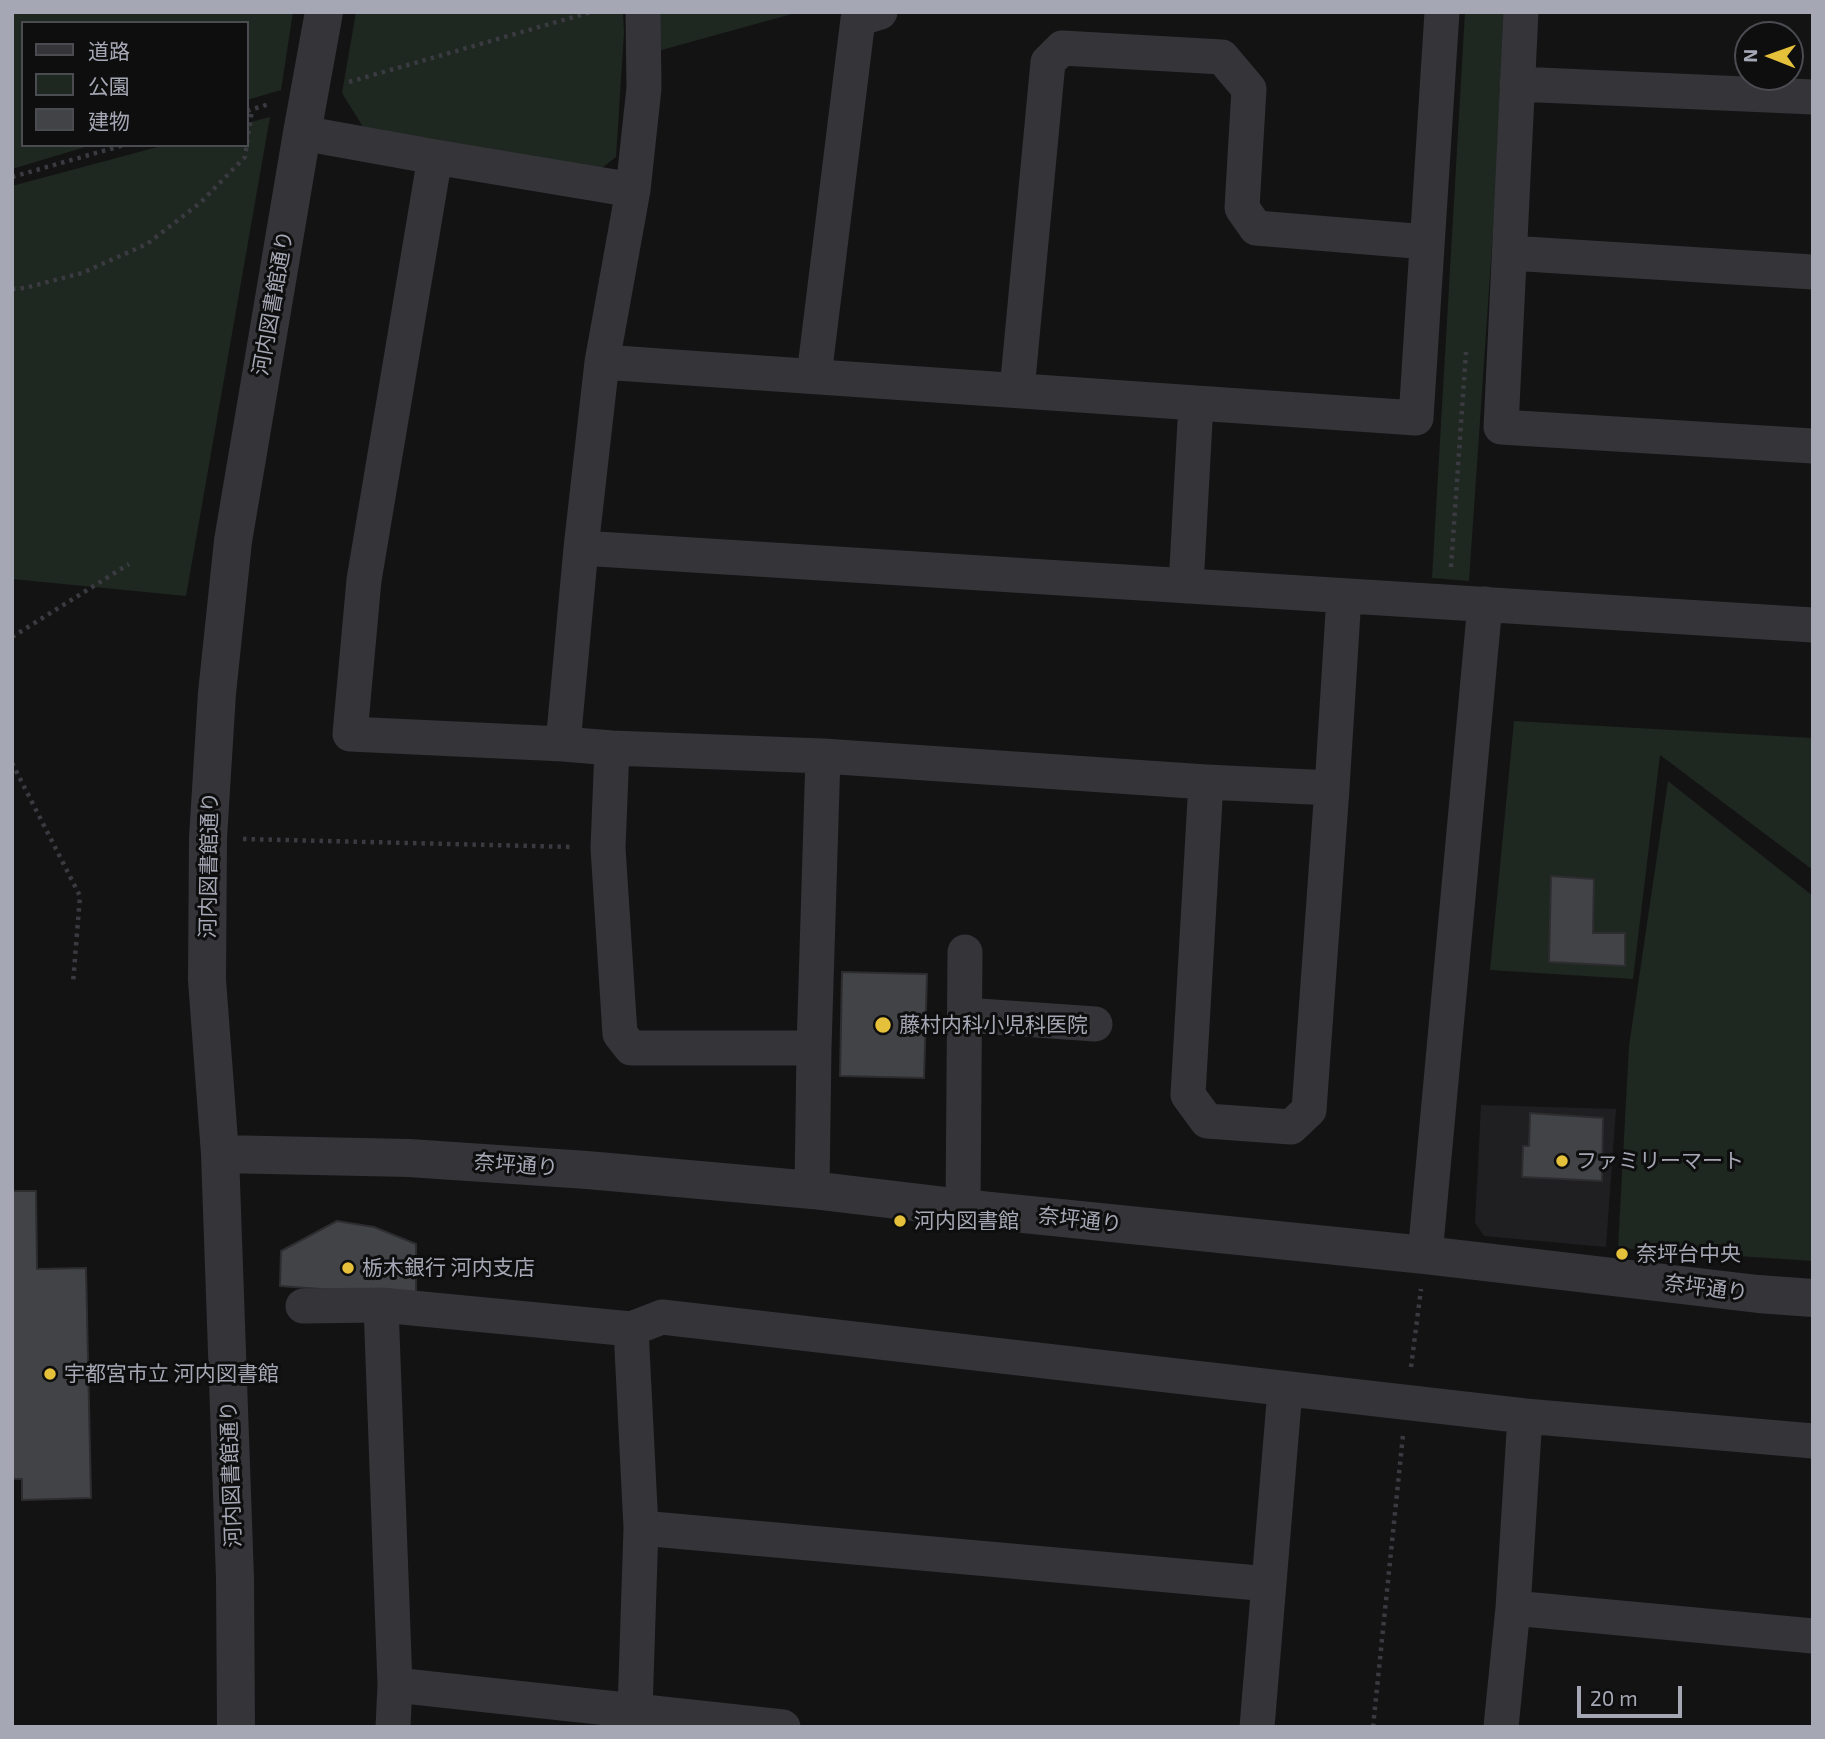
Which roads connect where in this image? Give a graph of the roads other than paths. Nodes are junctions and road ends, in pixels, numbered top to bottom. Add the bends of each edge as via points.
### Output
1 (324, 12) edge
2 (643, 12) edge
3 (880, 12) edge
4 (1442, 12) edge
5 (1521, 12) edge
6 (1517, 84) junction
7 (1813, 97) edge
8 (302, 133) junction
9 (435, 157) junction
10 (633, 190) junction
11 (1427, 242) junction
12 (1510, 253) junction
13 (1813, 272) edge
14 (602, 362) junction
15 (814, 376) junction
16 (1017, 390) junction
17 (1196, 403) junction
18 (1813, 446) edge
19 (581, 548) junction
20 (1186, 586) junction
21 (1344, 596) junction
22 (1485, 604) junction
23 (1813, 625) edge
24 (563, 744) junction
25 (612, 748) junction
26 (823, 756) junction
27 (1206, 782) junction
28 (1332, 788) junction
29 (965, 952) dead end
30 (965, 1015) junction
31 (1096, 1024) dead end
32 (814, 1048) junction
33 (220, 1154) junction
34 (812, 1190) junction
35 (963, 1208) junction
36 (1426, 1255) junction
37 (1813, 1298) edge
38 (381, 1305) junction
39 (303, 1306) dead end
40 (631, 1329) junction
41 (1285, 1390) junction
42 (1525, 1416) junction
43 (1813, 1440) edge
44 (641, 1528) junction
45 (1269, 1584) junction
46 (1513, 1608) junction
47 (1813, 1636) edge
48 (395, 1685) junction
49 (635, 1710) junction
50 (236, 1727) edge
51 (393, 1727) edge
52 (783, 1727) edge
53 (1257, 1727) edge
54 (1501, 1727) edge

1 - 8 street, 河内図書館通り
2 - 10 street via 644,88
3 - 15 street via 859,19
4 - 11 street
5 - 6 street
6 - 7 street
6 - 12 street
8 - 9 street
8 - 33 street, 河内図書館通り via 228,580 217,693 208,838 208,980
9 - 10 street
9 - 24 street via 364,580 350,734
10 - 14 street
11 - 16 street via 1256,228 1242,208 1249,89 1222,57 1062,48 1048,62
11 - 17 street via 1416,418
12 - 13 street
12 - 18 street via 1501,427
14 - 15 street
14 - 19 street
15 - 16 street
16 - 17 street
17 - 20 street
19 - 20 street
19 - 24 street
20 - 21 street
21 - 22 street
21 - 28 street
22 - 23 street
22 - 36 street
24 - 25 street
25 - 26 street
25 - 32 street via 608,848 620,1034 631,1048
26 - 27 street
26 - 32 street
27 - 28 street
27 - 28 street via 1188,1096 1207,1121 1291,1127 1309,1110
29 - 30 street
30 - 31 street
30 - 35 street
32 - 34 street
33 - 34 street, 奈坪通り via 409,1158
33 - 50 street, 河内図書館通り
34 - 35 street, 奈坪通り
35 - 36 street, 奈坪通り
36 - 37 street, 奈坪通り
38 - 39 street
38 - 40 street
38 - 48 street
40 - 41 street via 662,1317
40 - 44 street
41 - 42 street
41 - 45 street
42 - 43 street
42 - 46 street
44 - 45 street
44 - 49 street
45 - 53 street
46 - 47 street
46 - 54 street
48 - 49 street
48 - 51 street
49 - 52 street

